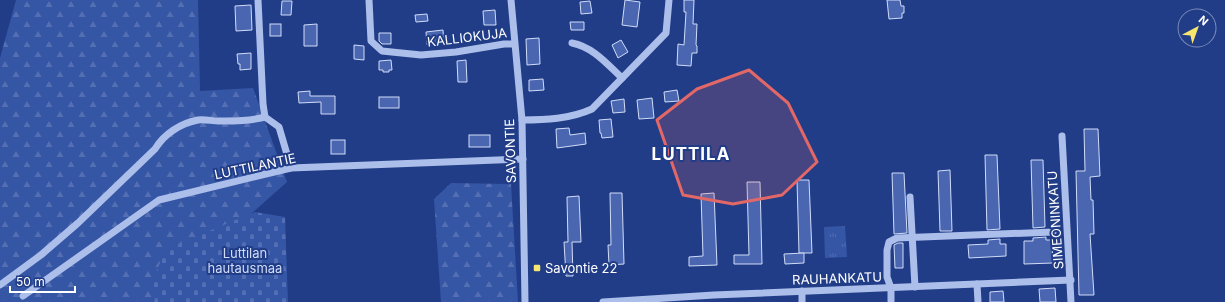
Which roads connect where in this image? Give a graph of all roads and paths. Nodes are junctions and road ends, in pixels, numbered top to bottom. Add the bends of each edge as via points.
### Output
1 (258, 0) edge
2 (369, 0) edge
3 (511, 0) edge
4 (669, 0) edge
5 (572, 43) dead end
6 (514, 44) junction
7 (622, 78) junction
8 (265, 117) junction
9 (522, 120) junction
10 (1062, 136) dead end
11 (523, 159) junction
12 (291, 168) junction
13 (910, 197) dead end
14 (1053, 232) dead end
15 (914, 239) junction
16 (1071, 280) junction
17 (977, 284) junction
18 (0, 285) edge
19 (915, 287) junction
20 (891, 288) junction
21 (802, 291) junction
22 (23, 296) dead end
23 (714, 299) edge
24 (627, 301) edge
25 (525, 302) edge
26 (603, 302) edge
27 (802, 302) edge
28 (891, 302) edge
29 (978, 302) edge
30 (1071, 302) edge

1 - 8 street
2 - 6 street, KALLIOKUJA via 371,41 382,51 421,55
3 - 6 street, SAVONTIE
4 - 7 street via 666,33
5 - 7 street via 592,51
6 - 9 street, SAVONTIE
7 - 9 street via 592,109 582,114
8 - 12 street via 279,127
8 - 18 street via 250,121 198,120 170,132 78,223 42,255
9 - 11 street, SAVONTIE
10 - 16 street, SIMEONINKATU
11 - 12 street, LUTTILANTIE
11 - 25 street, SAVONTIE
12 - 22 street, LUTTILANTIE via 159,200
13 - 15 street
14 - 15 street
15 - 19 street
15 - 20 street via 897,238 889,242 887,277
16 - 17 street, RAUHANKATU
16 - 30 street, SIMEONINKATU
17 - 19 street, RAUHANKATU
17 - 29 street
19 - 20 street, RAUHANKATU
20 - 21 street, RAUHANKATU
20 - 28 street
21 - 23 street, RAUHANKATU
21 - 27 street
23 - 24 street, RAUHANKATU
24 - 26 street, RAUHANKATU

